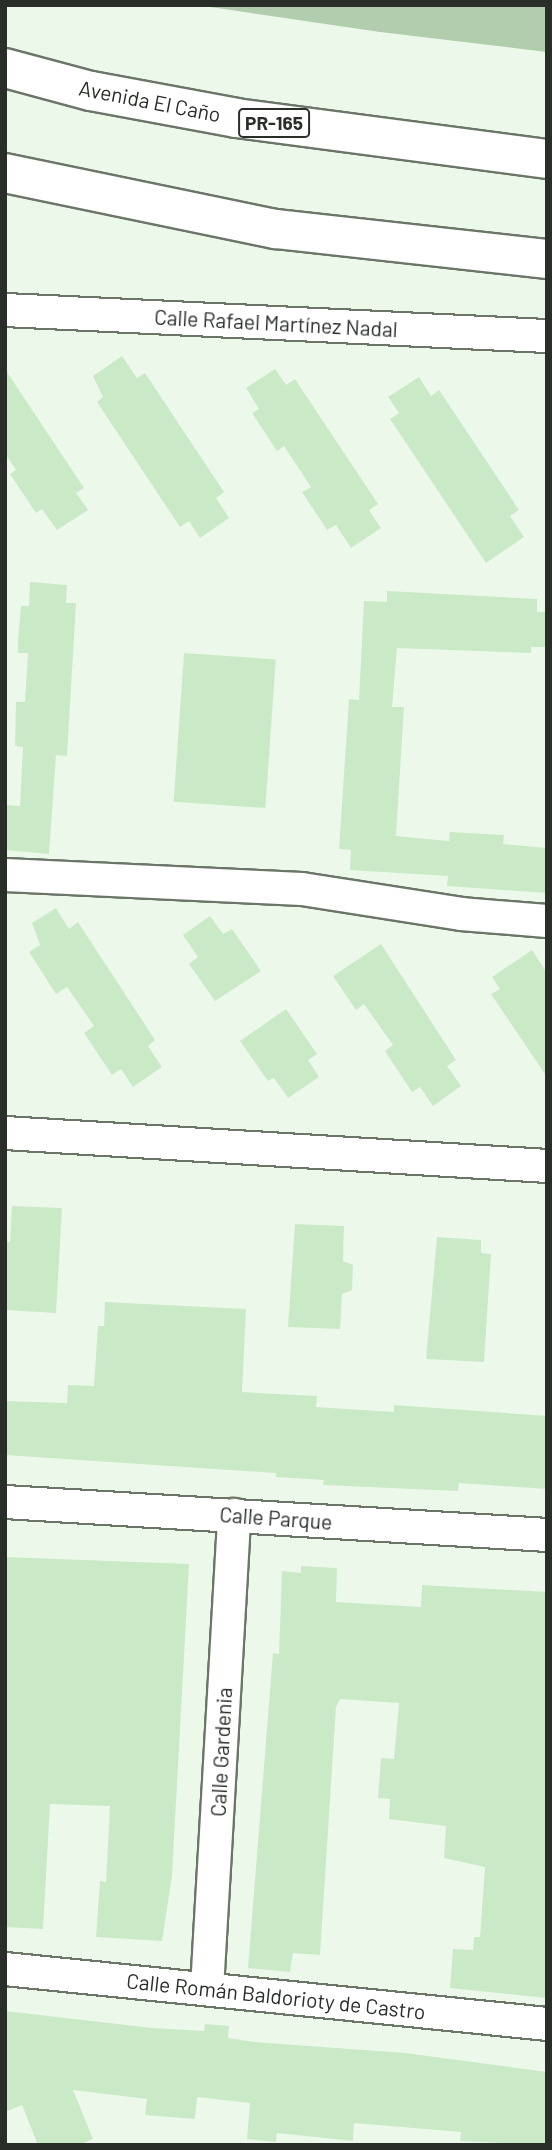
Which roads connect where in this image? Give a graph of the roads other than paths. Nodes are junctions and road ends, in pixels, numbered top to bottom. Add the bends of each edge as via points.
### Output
1 (5, 68) edge
2 (547, 159) edge
3 (5, 173) edge
4 (547, 259) edge
5 (5, 310) edge
6 (547, 335) edge
7 (5, 875) edge
8 (547, 921) edge
9 (5, 1133) edge
10 (547, 1166) edge
11 (5, 1502) edge
12 (234, 1515) junction
13 (547, 1535) edge
14 (5, 1969) edge
15 (207, 1989) junction
16 (547, 2024) edge

1 - 2 highway, Avenida El Caño / PR-165 via 91,92 236,118
3 - 4 highway via 275,229
5 - 6 street, Calle Rafael Martínez Nadal
7 - 8 street via 302,889 461,914
9 - 10 street
11 - 12 street, Calle Parque
12 - 13 street, Calle Parque
12 - 15 street, Calle Gardenia
14 - 15 street, Calle Román Baldorioty de Castro
15 - 16 street, Calle Román Baldorioty de Castro

